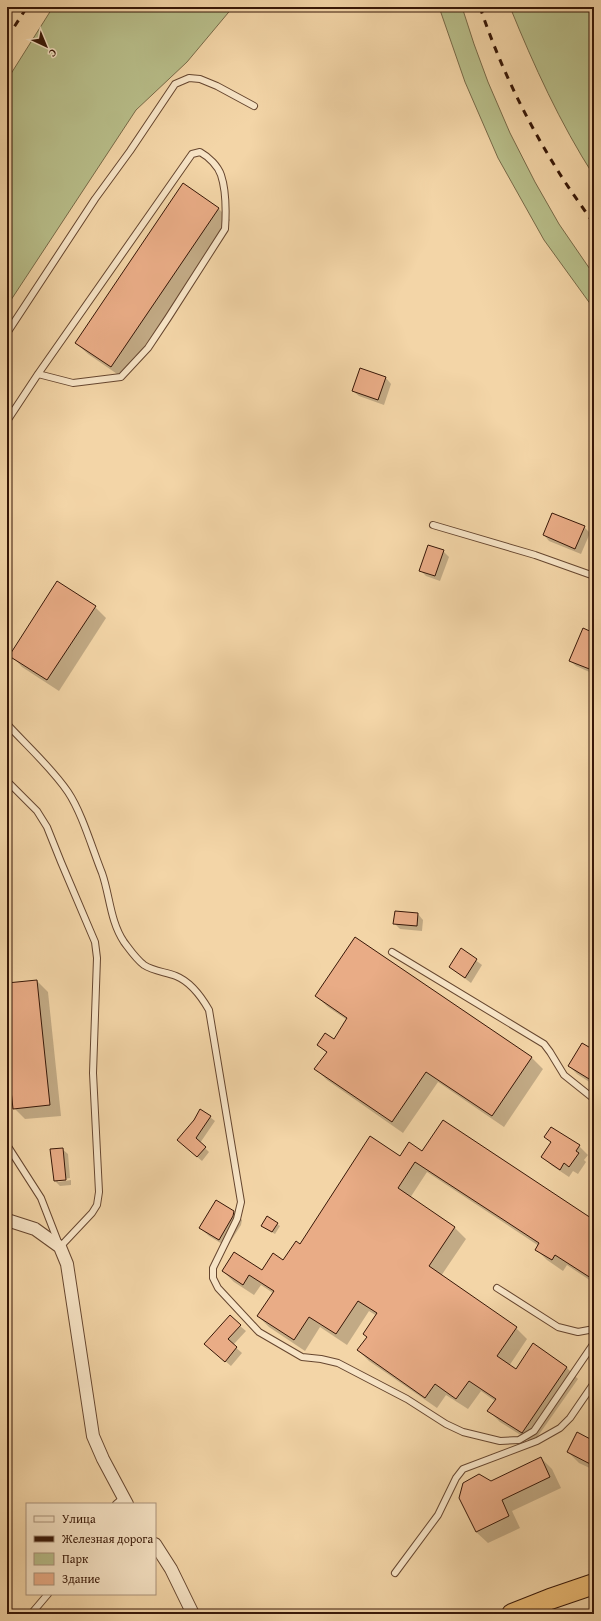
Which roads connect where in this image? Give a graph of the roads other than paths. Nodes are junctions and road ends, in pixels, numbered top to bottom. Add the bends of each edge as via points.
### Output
1 (254, 106) dead end
2 (7, 333) edge
3 (38, 374) junction
4 (7, 421) edge
5 (433, 525) dead end
6 (594, 576) edge
7 (7, 724) edge
8 (7, 781) edge
9 (392, 952) dead end
10 (594, 1099) edge
11 (7, 1145) edge
12 (7, 1220) edge
13 (60, 1247) junction
14 (497, 1288) dead end
15 (594, 1329) edge
16 (594, 1343) edge
17 (594, 1383) edge
18 (122, 1502) edge
19 (156, 1546) edge
20 (395, 1573) dead end
21 (594, 1584) edge
22 (47, 1595) edge
23 (31, 1614) edge
24 (193, 1614) edge
25 (512, 1614) edge

1 - 2 lane via 200,79 189,78 175,84
3 - 3 lane via 192,154 200,152 210,158 221,174 226,213 225,229 148,348 121,377 73,384
3 - 4 lane
5 - 6 lane via 535,555
7 - 16 lane via 54,774 68,793 103,876 115,925 123,941 144,966 176,976 191,986 208,1010 241,1202 237,1219 213,1268 212,1278 245,1318 259,1332 302,1357 338,1363 407,1399 446,1424 463,1432 500,1441 518,1440 534,1430
8 - 13 lane via 37,811 47,827 96,942 93,1073 99,1192 97,1205 92,1213
9 - 10 lane via 544,1044 564,1075
11 - 13 lane via 41,1198
12 - 13 street via 35,1229
13 - 18 street via 66,1264 94,1436
14 - 15 lane via 558,1328 578,1332
17 - 20 lane via 560,1428 537,1441 463,1469 438,1515
19 - 24 street
21 - 25 highway
22 - 23 lane

